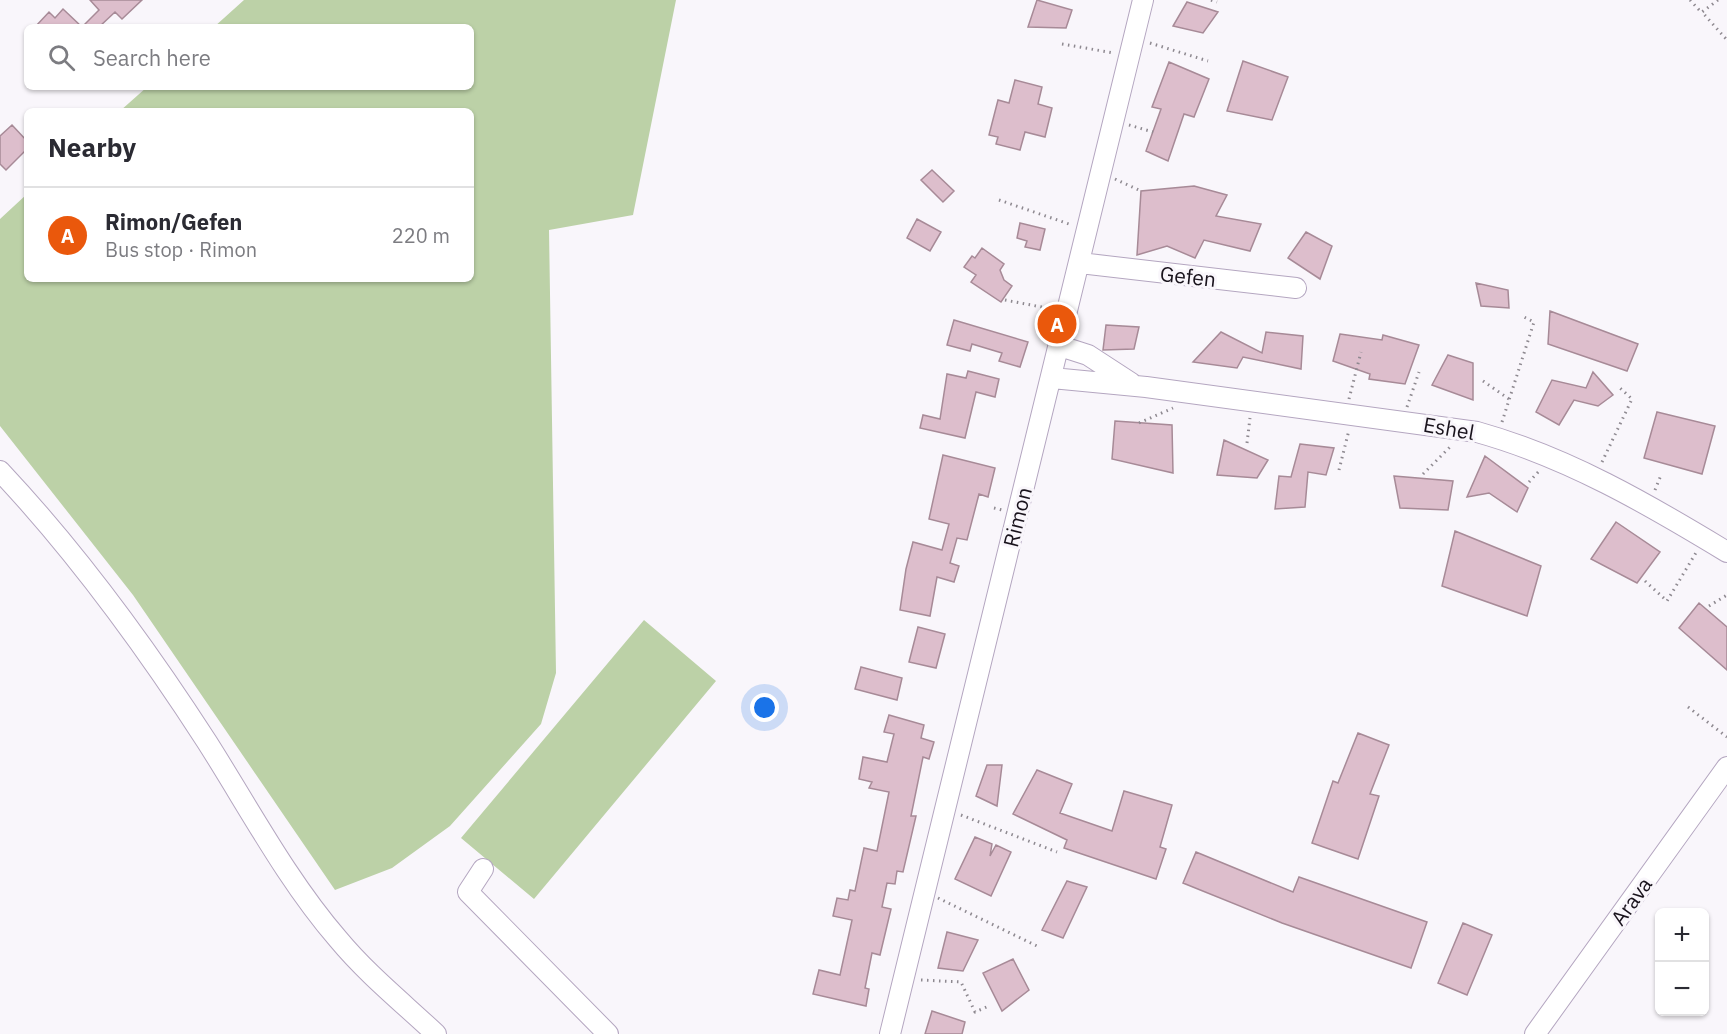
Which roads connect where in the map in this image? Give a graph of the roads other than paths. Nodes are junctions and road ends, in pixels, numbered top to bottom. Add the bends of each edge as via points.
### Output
1 (1143, 0) edge
2 (1080, 263) junction
3 (1296, 288) dead end
4 (1060, 346) junction
5 (1052, 378) junction
6 (1146, 387) junction
7 (0, 471) edge
8 (1727, 552) edge
9 (1727, 767) edge
10 (483, 869) dead end
11 (436, 1034) edge
12 (609, 1034) edge
13 (890, 1034) edge
14 (1535, 1034) edge

1 - 2 street, Rimon
2 - 3 street, Gefen
2 - 4 street, Rimon
4 - 5 street, Rimon
4 - 6 street, Eshel via 1088,355 1129,383
5 - 6 street, Eshel
5 - 13 street, Rimon
6 - 8 street, Eshel via 1450,427 1498,438 1594,477
7 - 11 street via 32,504 119,612 293,878 338,939
9 - 14 street, Arava
10 - 12 street via 468,892

